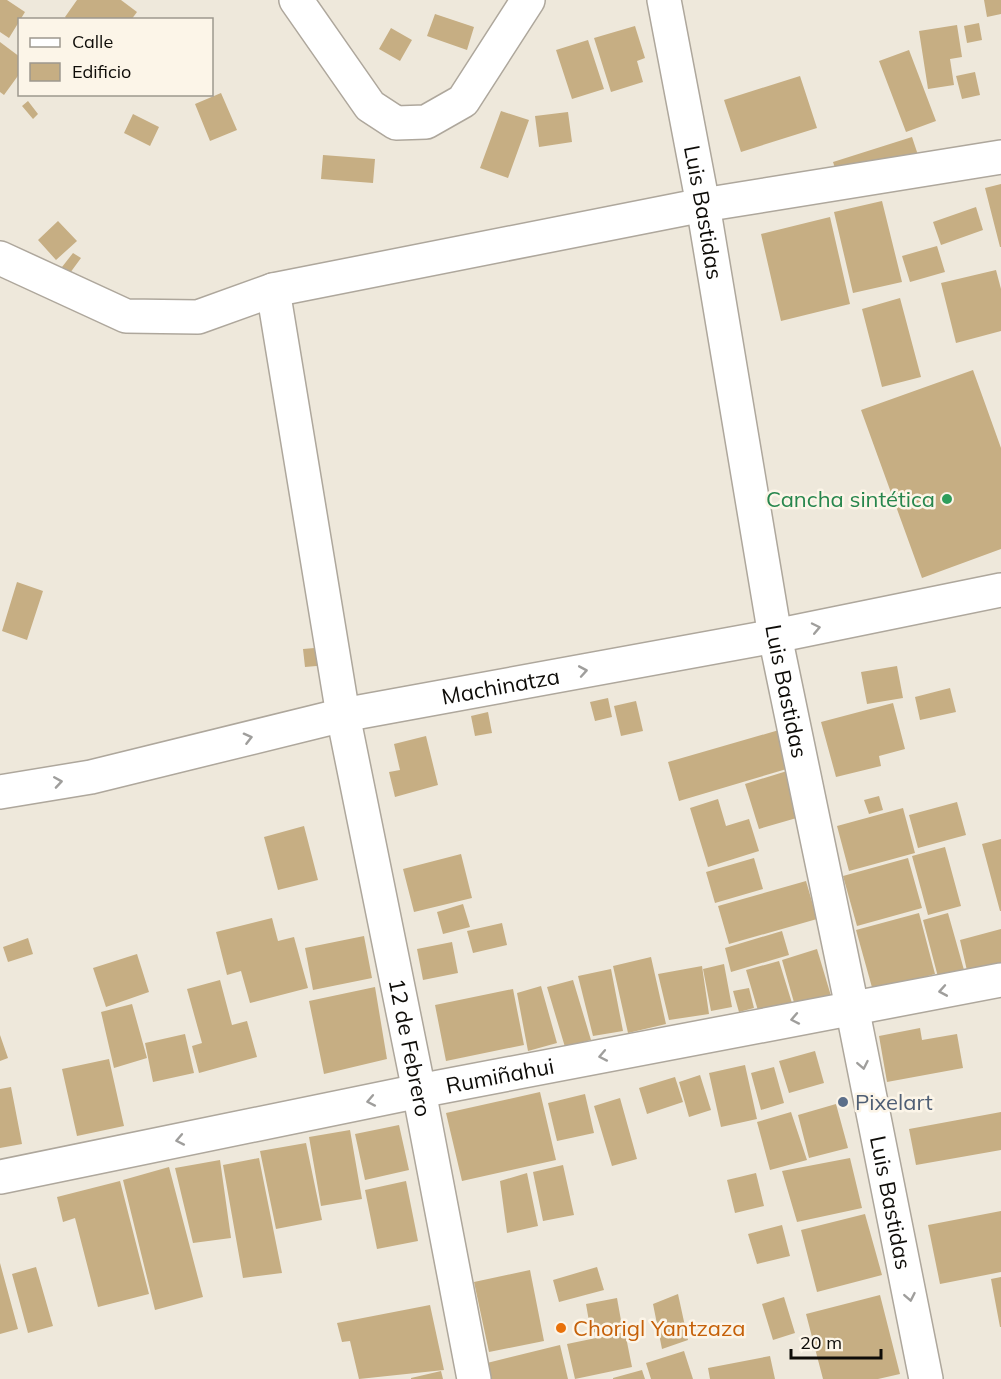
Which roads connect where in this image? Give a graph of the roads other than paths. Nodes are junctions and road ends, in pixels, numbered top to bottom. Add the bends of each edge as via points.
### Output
1 (296, 0) edge
2 (528, 0) edge
3 (664, 0) edge
4 (1001, 157) edge
5 (703, 205) junction
6 (0, 258) edge
7 (273, 290) junction
8 (1001, 590) edge
9 (775, 636) junction
10 (343, 715) junction
11 (0, 792) edge
12 (1001, 980) edge
13 (852, 1007) junction
14 (419, 1091) junction
15 (0, 1177) edge
16 (474, 1379) edge
17 (926, 1379) edge

1 - 2 street via 370,106 396,123 426,122 463,101
3 - 5 street, Luis Bastidas
4 - 5 street
5 - 7 street
5 - 9 street, Luis Bastidas
6 - 7 street via 126,316 198,317
7 - 10 street, 12 de Febrero
9 -> 8 street, Machinatza
10 -> 9 street, Machinatza
9 - 13 street, Luis Bastidas
11 -> 10 street, Machinatza via 91,777
10 - 14 street, 12 de Febrero
12 -> 13 street, Rumiñahui
13 -> 14 street, Rumiñahui
13 -> 17 street, Luis Bastidas
14 -> 15 street, Rumiñahui
14 - 16 street, 12 de Febrero

